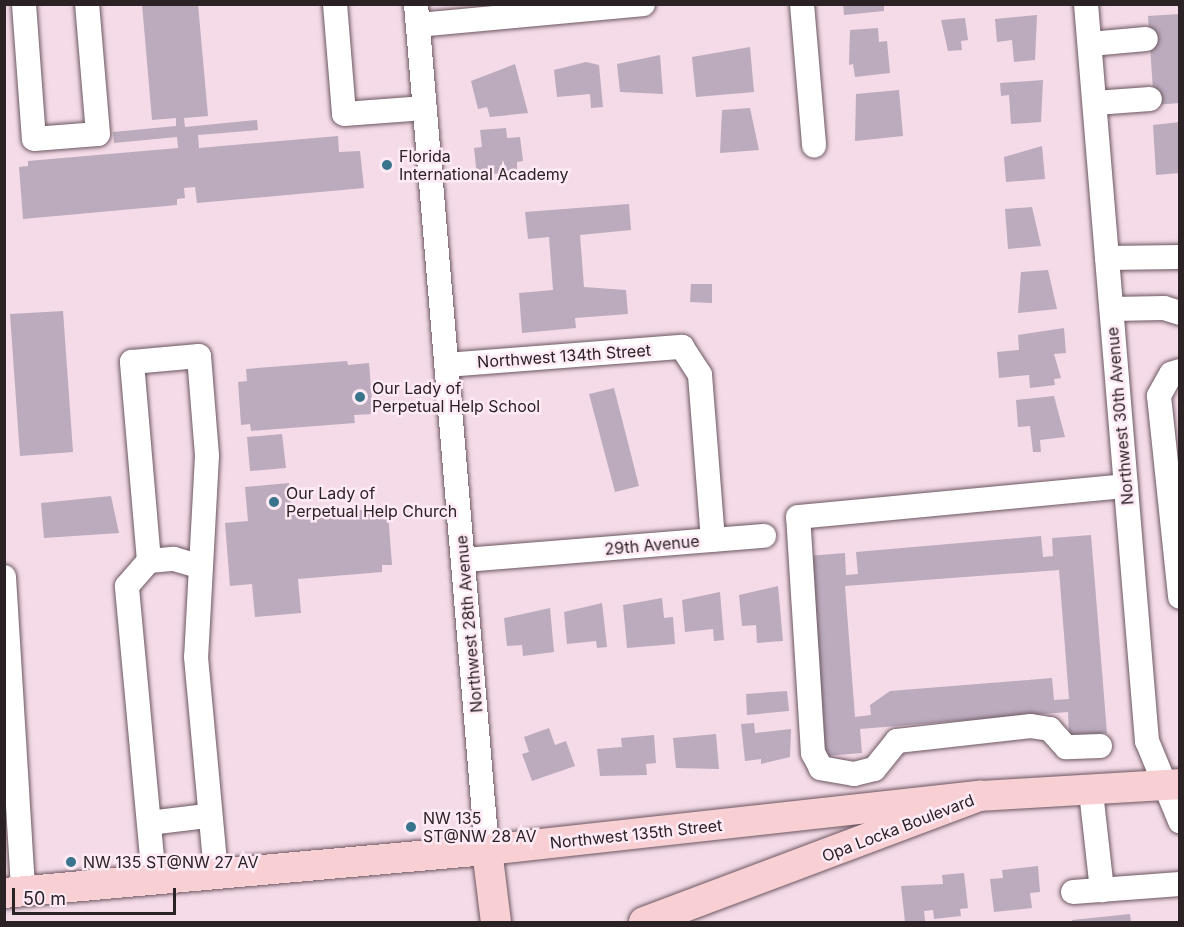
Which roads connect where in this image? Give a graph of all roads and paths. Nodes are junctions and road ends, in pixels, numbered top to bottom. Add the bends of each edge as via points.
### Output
1 (24, 4) edge
2 (87, 4) edge
3 (335, 4) edge
4 (643, 4) edge
5 (802, 4) edge
6 (1086, 4) edge
7 (417, 15) edge
8 (1146, 39) dead end
9 (1090, 44) junction
10 (1150, 99) dead end
11 (1095, 103) junction
12 (425, 108) junction
13 (814, 145) dead end
14 (1179, 257) edge
15 (1107, 258) junction
16 (1112, 309) junction
17 (1179, 313) edge
18 (682, 347) joint
19 (446, 365) junction
20 (1179, 371) edge
21 (1126, 486) junction
22 (764, 536) dead end
23 (713, 539) junction
24 (464, 560) junction
25 (149, 561) junction
26 (199, 566) junction
27 (4, 577) edge
28 (1179, 597) edge
29 (1100, 746) dead end
30 (1172, 785) edge
31 (1091, 792) junction
32 (980, 796) junction
33 (207, 816) junction
34 (1179, 821) edge
35 (149, 823) junction
36 (12, 832) edge
37 (487, 850) junction
38 (216, 874) junction
39 (154, 879) junction
40 (1179, 884) edge
41 (1102, 890) junction
42 (14, 892) edge
43 (1073, 892) dead end
44 (496, 922) edge
45 (644, 922) edge

1 - 2 street via 34,139 98,134
3 - 12 street via 344,114
4 - 7 street
5 - 13 street
6 - 9 street, Northwest 30th Avenue
7 - 12 street, Northwest 28th Avenue
8 - 9 street
9 - 11 street, Northwest 30th Avenue
10 - 11 street
11 - 15 street, Northwest 30th Avenue
12 - 19 street, Northwest 28th Avenue
14 - 15 street
15 - 16 street, Northwest 30th Avenue
16 - 17 street via 1164,308
16 - 21 street, Northwest 30th Avenue
18 - 19 street, Northwest 134th Street
18 - 23 street, 29th Avenue via 700,375
19 - 24 street, Northwest 28th Avenue
20 - 28 street via 1171,374 1159,396
21 - 29 street via 798,516 813,753 821,768 854,774 874,769 897,741 1031,726 1050,729 1066,747
21 - 30 street, Northwest 30th Avenue via 1147,741
22 - 23 street
23 - 24 street, 29th Avenue
24 - 37 street, Northwest 28th Avenue
25 - 26 street via 174,559
25 - 26 street via 132,362 199,356 207,456
25 - 35 street via 127,586
26 - 33 street via 196,657
27 - 36 street
30 - 31 main road, Opa Locka Boulevard
30 - 34 street, Northwest 30th Avenue
31 - 32 main road, Opa Locka Boulevard
31 - 41 street
32 - 37 main road, Northwest 135th Street
32 - 45 main road, Opa Locka Boulevard
33 - 35 street
33 - 38 street
35 - 39 street
36 - 42 street
37 - 38 main road, Northwest 135th Street
37 - 44 main road
38 - 39 main road, Northwest 135th Street
39 - 42 main road, Northwest 135th Street
40 - 41 street
41 - 43 street

